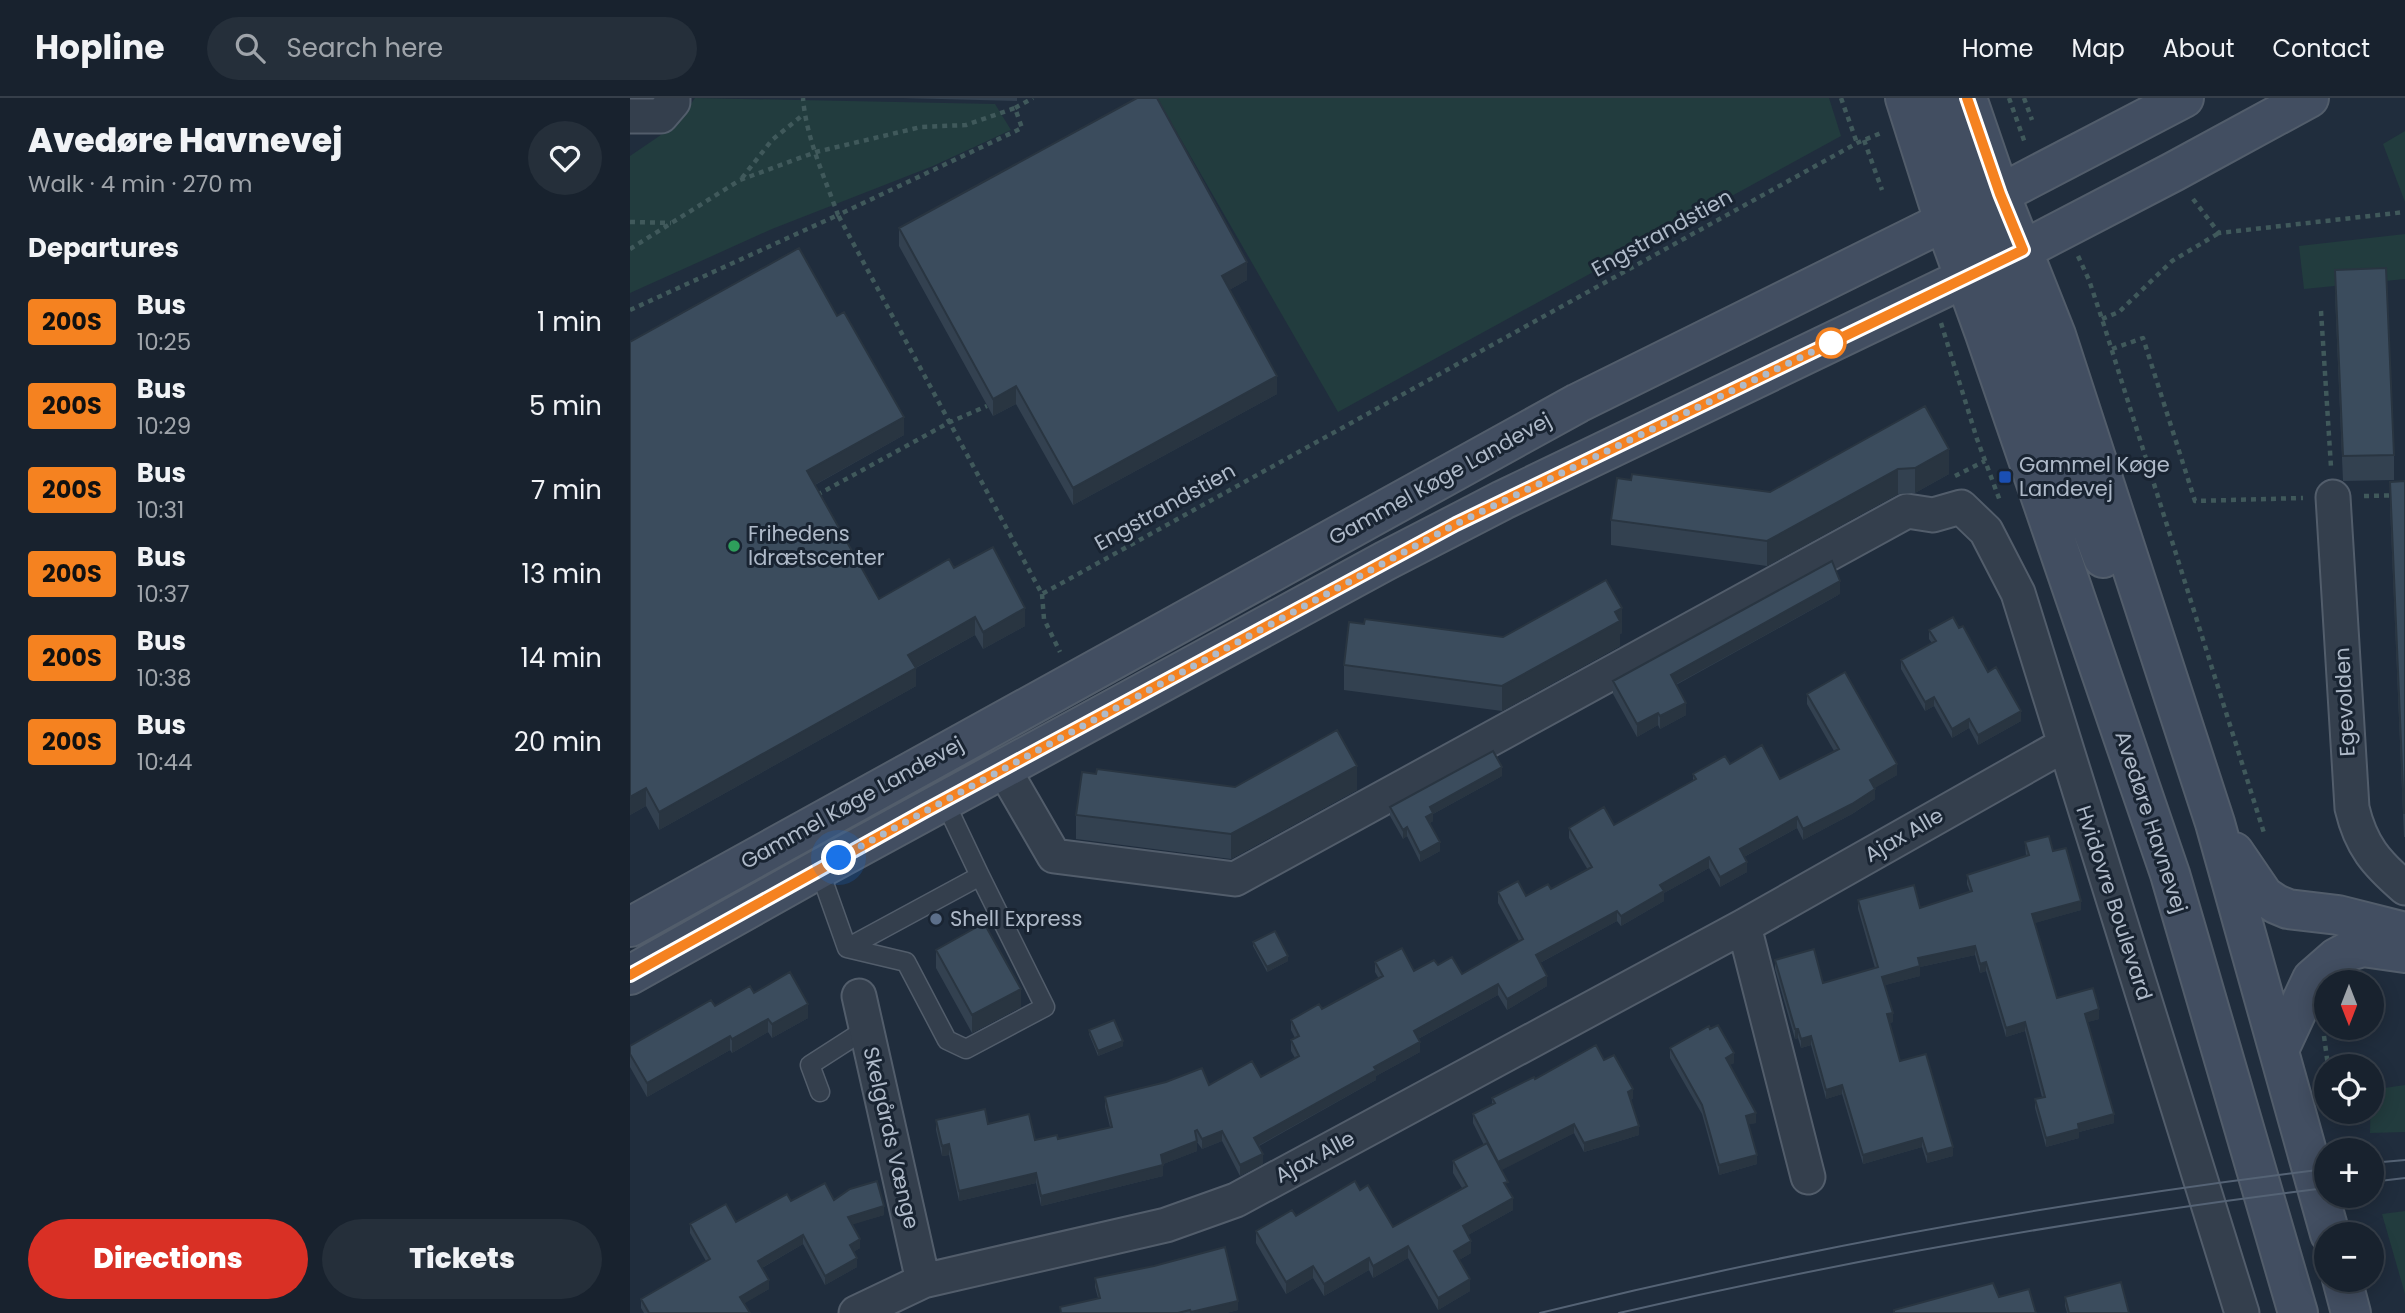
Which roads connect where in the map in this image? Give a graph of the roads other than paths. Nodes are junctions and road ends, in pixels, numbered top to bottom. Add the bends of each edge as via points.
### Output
1 (674, 98) edge
2 (1905, 98) edge
3 (1935, 98) edge
4 (1967, 98) edge
5 (2184, 98) edge
6 (2309, 98) edge
7 (630, 116) edge
8 (1973, 207) junction
9 (1994, 265) junction
10 (2333, 497) road end
11 (2063, 745) junction
12 (1003, 768) junction
13 (944, 800) junction
14 (2214, 823) junction
15 (818, 869) junction
16 (980, 876) junction
17 (2405, 888) edge
18 (1744, 926) junction
19 (630, 927) edge
20 (2405, 932) edge
21 (847, 948) junction
22 (2405, 953) edge
23 (630, 975) edge
24 (859, 996) dead end
25 (866, 1029) junction
26 (2279, 1050) junction
27 (820, 1092) dead end
28 (1808, 1177) dead end
29 (2327, 1222) edge
30 (923, 1281) junction
31 (2345, 1292) edge
32 (856, 1313) edge
33 (2242, 1313) edge
34 (2298, 1313) edge
35 (2351, 1313) edge

1 - 7 street via 661,116
2 - 8 main road, Avedøre Havnevej
3 - 8 main road
4 - 8 main road, Avedøre Havnevej
5 - 8 main road, Gammel Køge Landevej
6 - 9 main road, Gammel Køge Landevej
8 - 9 main road, Avedøre Havnevej
8 - 9 main road, Avedøre Havnevej
8 - 19 main road, Gammel Køge Landevej via 1578,403
9 - 12 main road, Gammel Køge Landevej via 1503,500
9 - 14 main road, Avedøre Havnevej via 2056,335
9 - 34 main road, Avedøre Havnevej
10 - 17 street, Egevolden via 2351,808 2364,845
11 - 12 street, Hvidovre Boulevard via 2018,593 1986,531 1961,507 1933,515 1906,510 1235,879 1054,856
11 - 18 street, Ajax Alle
11 - 33 street, Hvidovre Boulevard
12 - 13 main road, Gammel Køge Landevej
13 - 15 main road, Gammel Køge Landevej
13 - 16 lane
14 - 20 main road via 2264,896 2276,904
14 - 26 main road, Avedøre Havnevej
15 - 21 lane
15 - 23 main road, Gammel Køge Landevej
16 - 21 lane
16 - 21 lane via 1045,1007 966,1049 947,1040 906,962
18 - 28 street
18 - 30 street, Ajax Alle via 1236,1200 1166,1225
22 - 26 main road via 2363,947 2336,958 2312,979
24 - 25 street, Skelgårds Vænge
25 - 27 lane via 810,1065
25 - 30 street, Skelgårds Vænge
26 - 29 main road, Avedøre Havnevej
30 - 32 street, Ajax Alle
31 - 35 main road

